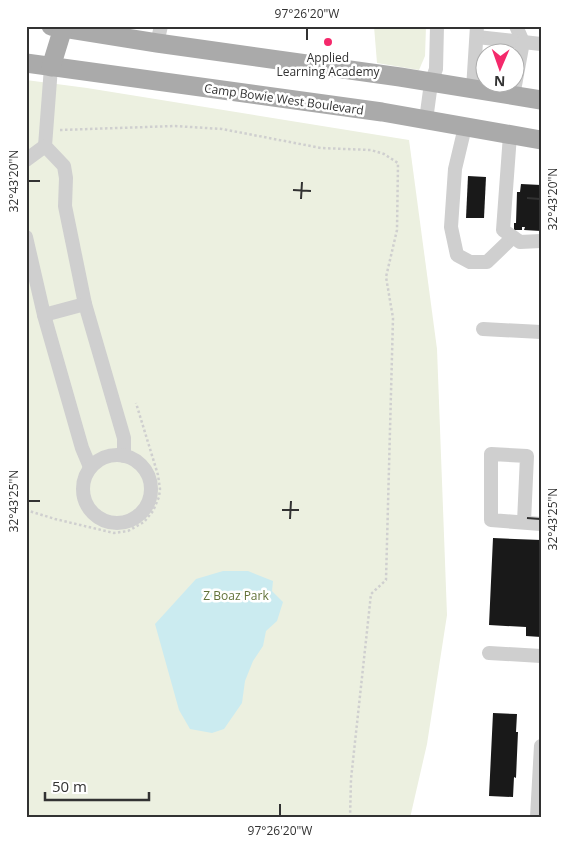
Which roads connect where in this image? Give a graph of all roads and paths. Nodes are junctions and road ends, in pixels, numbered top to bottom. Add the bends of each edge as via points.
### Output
1 (437, 26) edge
2 (516, 26) edge
3 (59, 27) edge
4 (477, 31) edge
5 (159, 35) edge
6 (523, 42) joint
7 (524, 42) edge
8 (541, 44) edge
9 (26, 63) edge
10 (51, 67) junction
11 (431, 83) junction
12 (473, 89) junction
13 (514, 92) edge
14 (513, 96) junction
15 (541, 100) edge
16 (426, 120) junction
17 (465, 127) junction
18 (46, 131) junction
19 (510, 135) junction
20 (541, 140) edge
21 (45, 146) junction
22 (26, 160) edge
23 (26, 237) edge
24 (512, 237) junction
25 (541, 241) edge
26 (85, 304) junction
27 (44, 315) junction
28 (483, 329) dead end
29 (541, 332) edge
30 (136, 403) dead end
31 (124, 456) junction
32 (90, 467) junction
33 (26, 510) edge
34 (524, 522) junction
35 (541, 524) edge
36 (489, 653) dead end
37 (541, 656) edge
38 (541, 746) edge
39 (541, 817) edge
40 (350, 818) edge

1 - 11 street via 436,69
2 - 6 street
3 - 5 main road
3 - 10 main road
4 - 6 street
4 - 12 street
5 - 11 main road
7 - 8 street
9 - 10 main road, Camp Bowie West Boulevard
10 - 16 main road, Camp Bowie West Boulevard
10 - 18 street
11 - 12 main road
11 - 16 street
12 - 14 main road
13 - 14 street
14 - 15 main road
16 - 17 main road, Camp Bowie West Boulevard
17 - 19 main road, Camp Bowie West Boulevard
17 - 24 street via 455,169 451,227 457,255 470,262 487,262
18 - 21 street
18 - 40 path via 175,126 222,129 321,148 371,150 398,162 397,230 386,277 393,318 386,580 371,594 352,769
19 - 20 main road, Camp Bowie West Boulevard
19 - 24 street via 503,230
21 - 22 street
21 - 26 street via 64,166 65,206
23 - 27 street
24 - 25 street via 520,242
26 - 27 street
26 - 31 street via 124,438
27 - 32 street
28 - 29 street
30 - 33 path via 160,489 153,511 144,522 128,531 114,533
31 - 32 street via 103,457
31 - 32 street via 139,462 152,484 147,507 126,523 104,522 88,508 82,489
34 - 34 street via 527,456 491,454 490,520
34 - 35 street
36 - 37 street
38 - 39 street via 537,817

